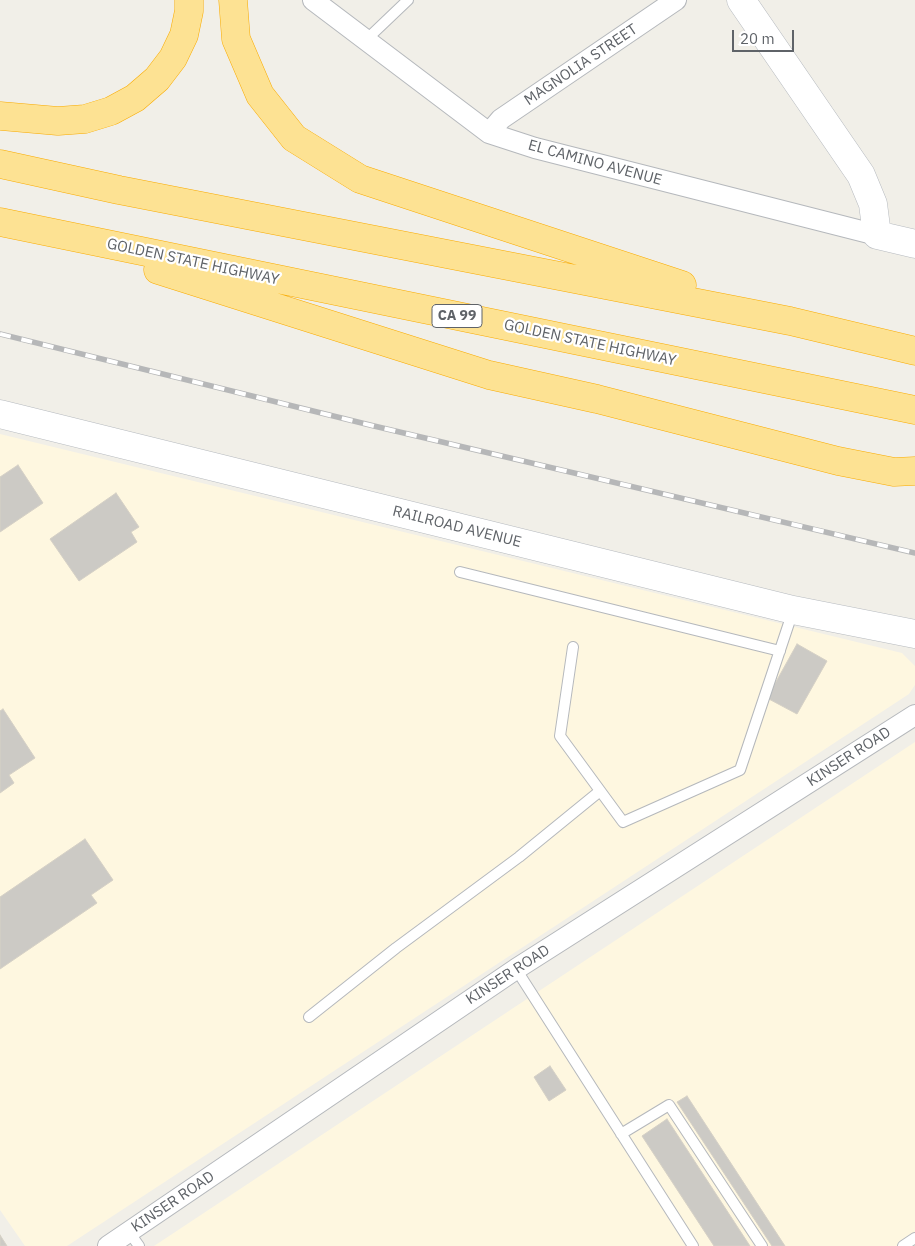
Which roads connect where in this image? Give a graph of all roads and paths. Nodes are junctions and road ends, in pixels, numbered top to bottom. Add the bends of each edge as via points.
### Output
1 (189, 0) edge
2 (233, 0) edge
3 (313, 0) edge
4 (408, 0) edge
5 (676, 0) edge
6 (741, 0) edge
7 (366, 40) junction
8 (0, 116) edge
9 (490, 132) junction
10 (0, 164) edge
11 (8, 224) edge
12 (877, 235) junction
13 (915, 244) edge
14 (790, 321) junction
15 (915, 351) edge
16 (915, 410) edge
17 (0, 414) edge
18 (915, 471) edge
19 (460, 572) dead end
20 (793, 610) junction
21 (915, 634) edge
22 (573, 647) dead end
23 (780, 651) junction
24 (915, 714) edge
25 (600, 791) junction
26 (516, 969) junction
27 (309, 1017) dead end
28 (621, 1134) junction
29 (915, 1238) edge
30 (134, 1239) edge
31 (108, 1246) edge
32 (692, 1246) edge
33 (762, 1246) edge
34 (903, 1246) edge

1 - 8 highway via 184,35 173,58 157,79 135,98 111,112 85,119 58,121
2 - 14 highway via 236,39 260,95 294,138 360,179
3 - 7 street, EL CAMINO AVENUE
4 - 7 lane
5 - 9 street, MAGNOLIA STREET via 501,119
6 - 12 street via 861,175 873,204
7 - 9 street, EL CAMINO AVENUE
9 - 12 street, EL CAMINO AVENUE via 535,148
10 - 14 highway
11 - 16 highway, GOLDEN STATE HIGHWAY / CA 99
11 - 18 highway via 488,375 598,399 838,461 894,472
12 - 13 street, EL CAMINO AVENUE
14 - 15 highway
17 - 20 street, RAILROAD AVENUE
19 - 23 lane
20 - 21 street, RAILROAD AVENUE
20 - 23 lane
22 - 25 lane via 560,736
23 - 25 lane via 740,770 623,822
24 - 26 street, KINSER ROAD
25 - 27 lane
26 - 28 lane
26 - 30 street, KINSER ROAD
28 - 32 lane
28 - 33 lane via 669,1105
29 - 34 lane
30 - 31 street, KINSER ROAD

